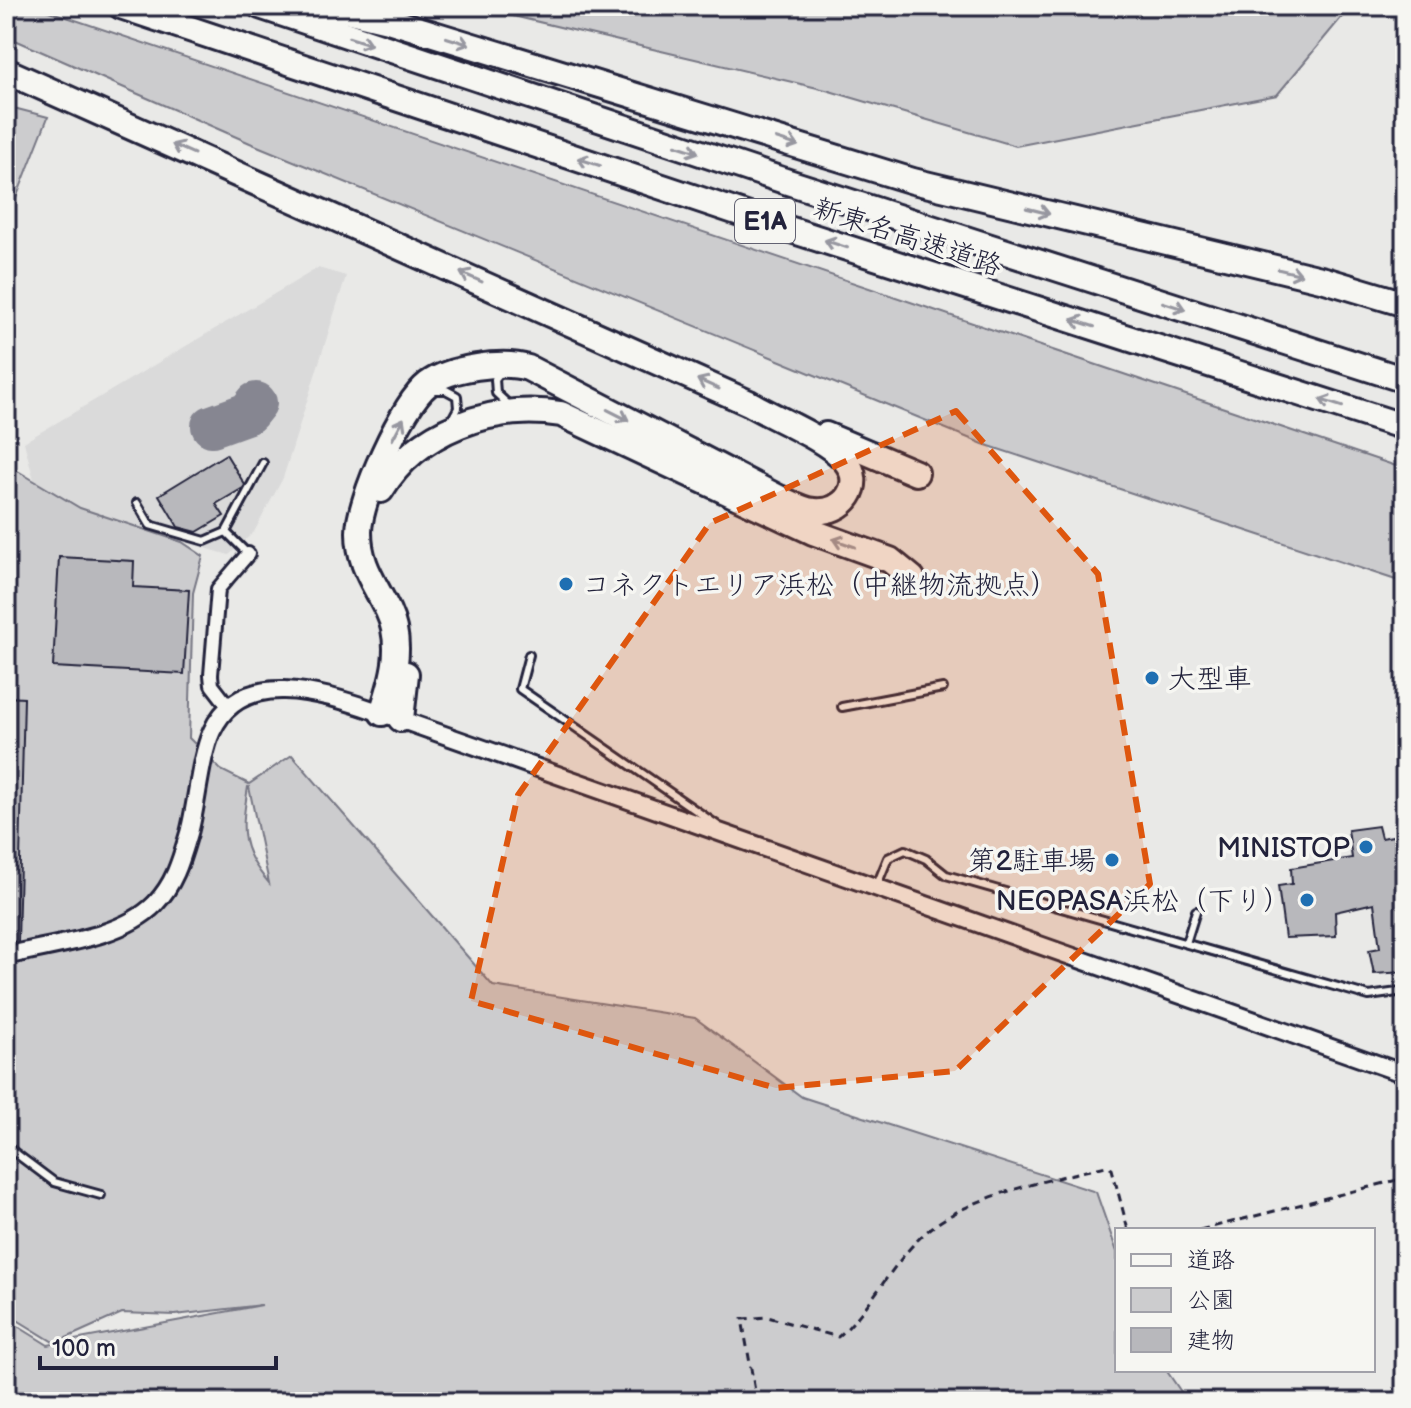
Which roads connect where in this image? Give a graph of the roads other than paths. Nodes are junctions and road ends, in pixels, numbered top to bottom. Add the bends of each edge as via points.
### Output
1 (260, 6) edge
2 (329, 6) edge
3 (125, 7) edge
4 (6, 71) edge
5 (1405, 304) edge
6 (517, 365) junction
7 (1405, 380) edge
8 (419, 394) junction
9 (749, 403) junction
10 (524, 412) junction
11 (1405, 427) edge
12 (444, 431) junction
13 (263, 463) dead end
14 (916, 473) dead end
15 (137, 503) dead end
16 (226, 532) junction
17 (248, 554) joint
18 (912, 578) dead end
19 (529, 655) dead end
20 (943, 688) dead end
21 (229, 707) junction
22 (842, 707) dead end
23 (392, 716) junction
24 (729, 835) junction
25 (876, 889) junction
26 (1196, 911) dead end
27 (1186, 943) junction
28 (6, 956) edge
29 (1405, 991) edge
30 (1405, 1074) edge
31 (6, 1146) edge
32 (101, 1195) dead end

1 -> 7 highway, 新東名高速道路 / E1A
2 -> 5 highway via 913,181
11 -> 3 highway, 新東名高速道路 / E1A via 782,227
9 -> 4 highway
6 - 8 highway via 446,375
6 -> 9 highway via 792,504 814,511 843,504 854,479 846,462
6 - 10 lane via 500,373 494,386 500,399
8 - 12 lane via 439,390 457,396 458,408
23 -> 8 highway via 395,636 388,610 362,562 360,517 370,484
9 - 14 highway
10 - 12 highway
18 -> 10 highway via 890,560 813,532 588,423 561,414
12 - 23 highway via 419,444 398,465 381,489 372,515 374,558 407,633
13 - 16 lane
15 - 16 lane via 150,525 205,541
16 - 17 lane
17 - 21 street via 218,589 211,675 212,685
19 - 24 lane via 520,689
20 - 22 lane
21 - 23 street via 276,688
21 - 28 street via 212,732 176,878 153,905 101,933
23 - 24 street
24 - 25 street
25 - 27 lane via 888,858 905,850 946,875
25 - 30 street
26 - 27 lane
27 - 29 lane via 1369,996
31 - 32 lane via 54,1182

